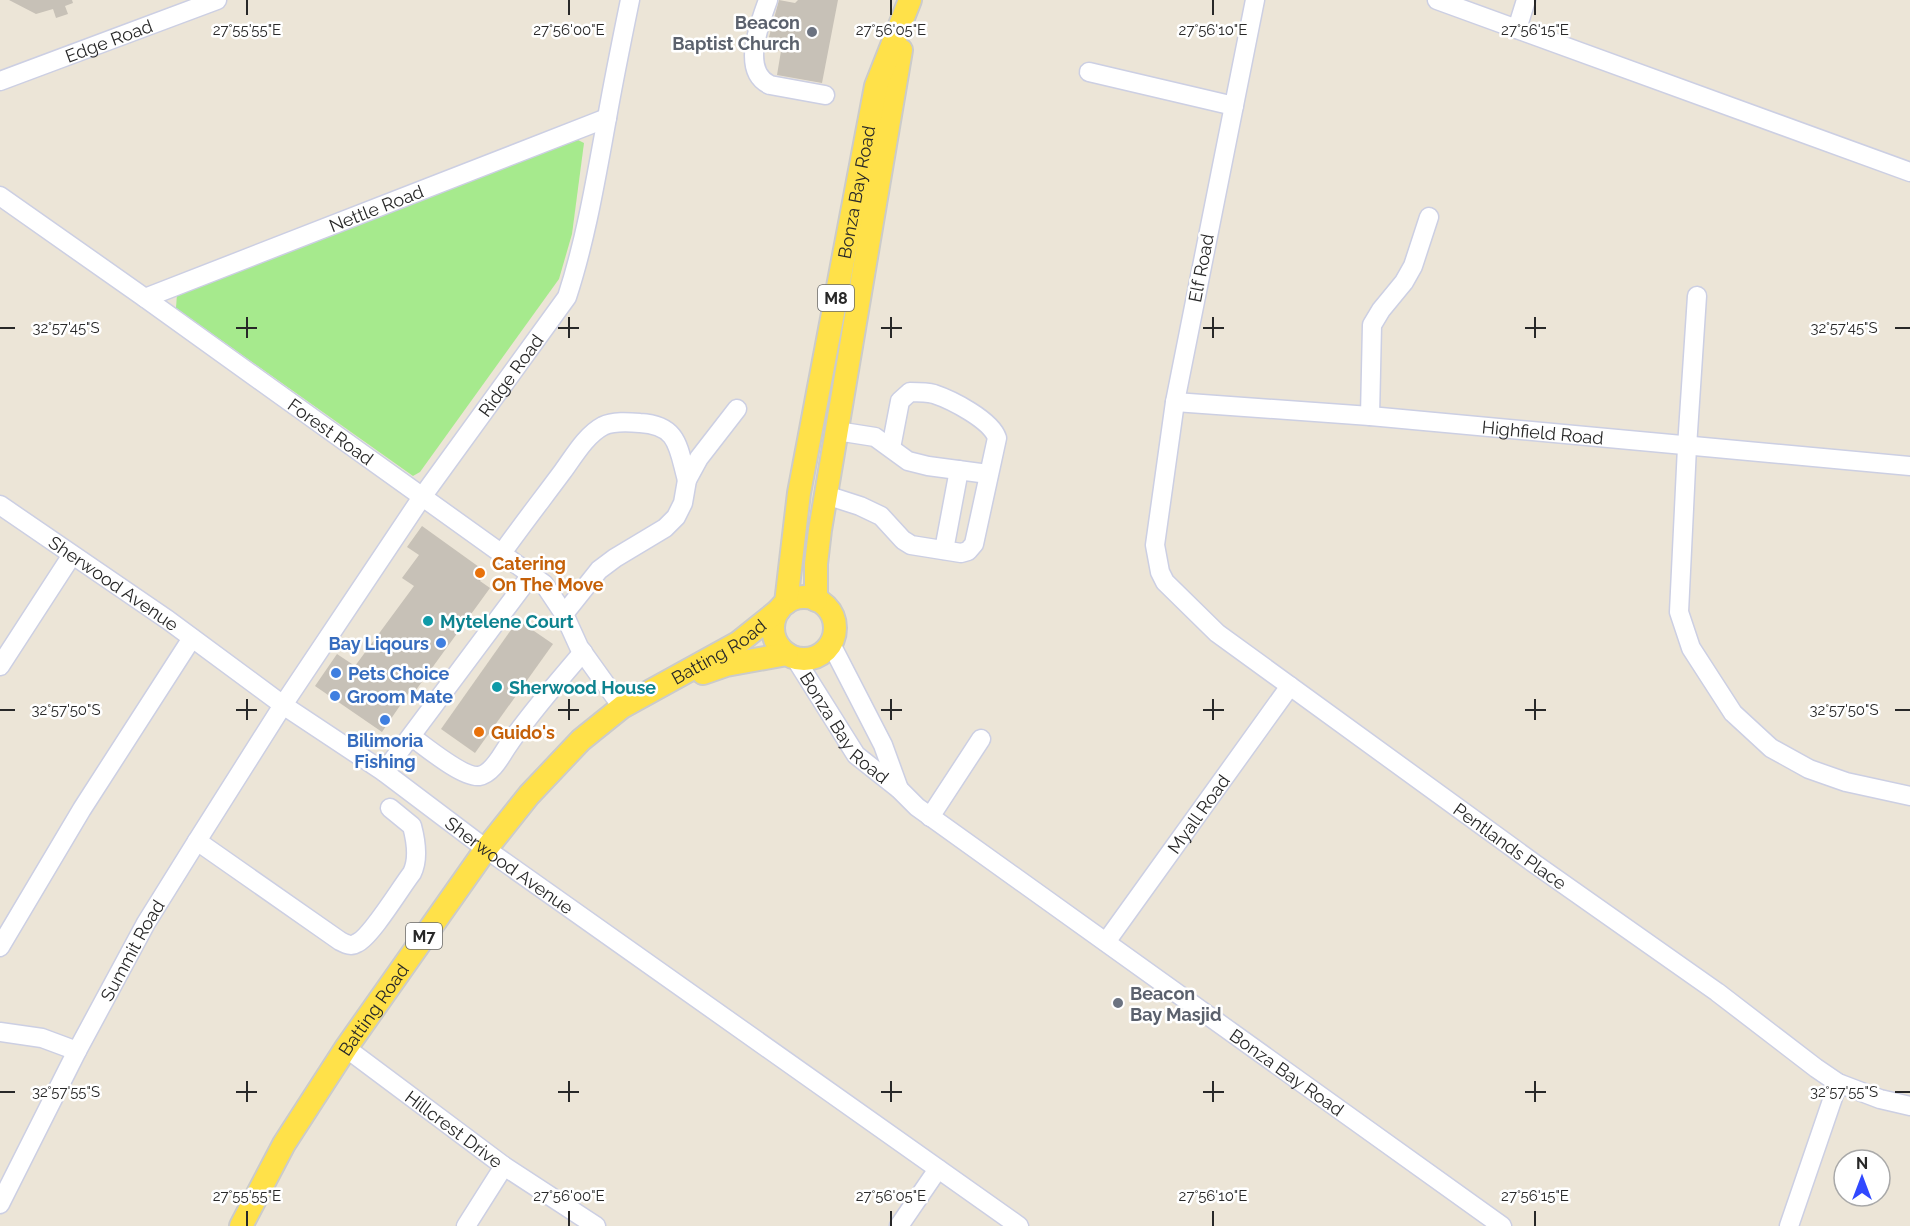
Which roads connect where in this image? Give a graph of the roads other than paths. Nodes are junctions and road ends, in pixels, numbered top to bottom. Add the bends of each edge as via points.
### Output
1 (217, 0) edge
2 (630, 0) edge
3 (768, 0) edge
4 (910, 0) edge
5 (1255, 0) edge
6 (1437, 0) edge
7 (1526, 0) edge
8 (1517, 29) junction
9 (1089, 72) dead end
10 (0, 81) edge
11 (825, 95) dead end
12 (1234, 106) junction
13 (607, 118) junction
14 (1910, 172) edge
15 (0, 196) edge
16 (1429, 217) dead end
17 (1697, 296) dead end
18 (145, 297) junction
19 (1175, 402) junction
20 (736, 410) dead end
21 (1370, 416) junction
22 (837, 431) junction
23 (1686, 447) junction
24 (891, 448) junction
25 (1910, 466) edge
26 (959, 470) junction
27 (988, 474) junction
28 (687, 480) junction
29 (826, 495) junction
30 (422, 497) junction
31 (0, 505) edge
32 (1156, 538) joint
33 (944, 550) junction
34 (502, 553) junction
35 (72, 555) junction
36 (531, 574) junction
37 (816, 600) junction
38 (783, 606) junction
39 (564, 614) junction
40 (192, 638) junction
41 (831, 644) junction
42 (583, 652) junction
43 (791, 656) junction
44 (0, 666) edge
45 (1290, 686) junction
46 (656, 688) junction
47 (283, 705) junction
48 (622, 707) junction
49 (412, 737) junction
50 (981, 739) dead end
51 (384, 772) junction
52 (899, 789) junction
53 (1910, 796) edge
54 (390, 808) dead end
55 (930, 817) junction
56 (196, 841) junction
57 (486, 849) junction
58 (1106, 942) junction
59 (0, 947) edge
60 (0, 1032) edge
61 (346, 1048) junction
62 (77, 1051) junction
63 (1838, 1083) junction
64 (1910, 1106) edge
65 (504, 1166) junction
66 (938, 1169) junction
67 (0, 1204) edge
68 (242, 1226) edge
69 (466, 1226) edge
70 (596, 1226) edge
71 (899, 1226) edge
72 (1019, 1226) edge
73 (1502, 1226) edge
74 (1789, 1226) edge

1 - 10 street, Edge Road
2 - 13 street, Ridge Road
3 - 11 street via 755,52 759,76 770,85
4 - 22 main road, Bonza Bay Road / M8
4 - 38 main road, Bonza Bay Road / M8 via 876,86 799,493
5 - 12 street, Elf Road
6 - 8 street
7 - 8 street
8 - 14 street
9 - 12 street
12 - 19 street, Elf Road
13 - 18 street, Nettle Road
13 - 30 street, Ridge Road via 596,183 567,297
15 - 18 street, Forest Road
16 - 21 street via 1413,266 1372,325
17 - 23 street
18 - 30 street, Forest Road
19 - 21 street, Highfield Road
19 - 32 street, Elf Road
20 - 28 street
21 - 23 street, Highfield Road
22 - 24 street via 875,437
22 - 29 main road, Bonza Bay Road / M8
23 - 25 street, Highfield Road
23 - 53 street via 1679,612 1691,648 1721,697 1771,748 1795,762 1846,782
24 - 26 street via 908,461
24 - 27 street via 900,401 910,392 933,394 995,431 997,438
26 - 27 street
26 - 33 street
27 - 33 street via 974,544 962,553
28 - 34 street via 673,437 665,428 625,422 603,426 585,441
28 - 39 street via 683,503 665,528 598,570
29 - 33 street via 881,516 911,545
29 - 37 main road, Bonza Bay Road / M8 via 816,564
30 - 34 street, Forest Road
30 - 47 street, Ridge Road
31 - 35 street, Sherwood Avenue
32 - 45 street, Pentlands Place via 1165,582 1217,633
34 - 36 street, Forest Road
35 - 40 street, Sherwood Avenue
35 - 44 street
36 - 39 street, Forest Road via 544,584
36 - 49 street
37 - 38 main road via 795,599
37 - 41 main road via 825,605 835,624
38 - 43 main road via 773,628 779,647
38 - 46 main road, Batting Road via 738,643
39 - 42 street, Forest Road
40 - 47 street, Sherwood Avenue
40 - 59 street via 82,809
41 - 43 main road via 815,657
41 - 52 street, Bonza Bay Road via 883,745
42 - 48 street, Forest Road
42 - 49 street via 484,775 466,774
43 - 46 main road, Batting Road via 726,665
43 - 52 street, Bonza Bay Road via 856,755
45 - 58 street, Myall Road
45 - 63 street, Pentlands Place
46 - 48 main road, Batting Road / M7
47 - 51 street, Sherwood Avenue
47 - 56 street, Summit Road
48 - 57 main road, Batting Road / M7 via 554,767
49 - 51 street
50 - 55 street
51 - 57 street, Sherwood Avenue
52 - 55 street, Bonza Bay Road
54 - 56 street via 412,826 416,864 368,933 354,945 340,941
55 - 58 street, Bonza Bay Road
56 - 62 street, Summit Road via 146,923
57 - 61 main road, Batting Road / M7
57 - 66 street, Sherwood Avenue
58 - 73 street, Bonza Bay Road
60 - 62 street via 42,1038
61 - 65 street, Hillcrest Drive
61 - 68 main road, Batting Road / M7 via 284,1144
62 - 67 street, Summit Road
63 - 64 street, Pentlands Place
63 - 74 street
65 - 69 street
65 - 70 street, Hillcrest Drive
66 - 71 street
66 - 72 street, Sherwood Avenue

